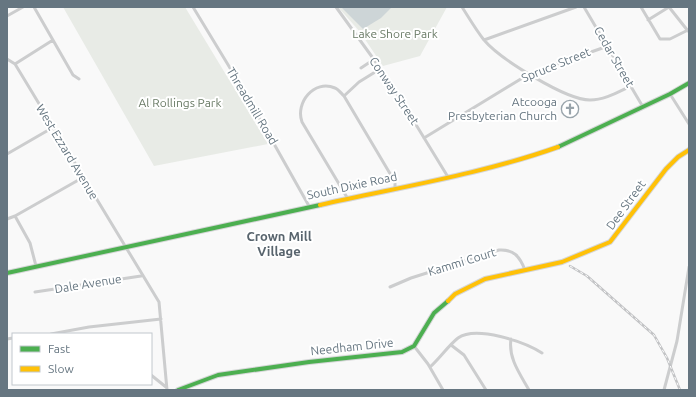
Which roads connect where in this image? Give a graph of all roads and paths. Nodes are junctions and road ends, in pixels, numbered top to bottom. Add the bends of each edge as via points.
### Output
1 (23, 7) edge
2 (34, 7) edge
3 (193, 7) edge
4 (336, 7) edge
5 (462, 7) edge
6 (576, 7) edge
7 (584, 7) edge
8 (641, 7) edge
9 (669, 7) edge
10 (7, 16) edge
11 (648, 20) junction
12 (688, 31) edge
13 (53, 40) junction
14 (484, 40) junction
15 (608, 46) junction
16 (7, 59) edge
17 (373, 60) junction
18 (14, 64) junction
19 (361, 68) dead end
20 (380, 69) junction
21 (529, 74) junction
22 (79, 78) dead end
23 (689, 83) edge
24 (631, 86) junction
25 (670, 94) junction
26 (344, 96) junction
27 (643, 107) junction
28 (689, 124) edge
29 (52, 128) junction
30 (424, 138) junction
31 (689, 150) edge
32 (7, 154) edge
33 (448, 177) junction
34 (82, 178) junction
35 (395, 188) junction
36 (348, 198) junction
37 (308, 206) junction
38 (16, 216) junction
39 (7, 219) edge
40 (124, 247) junction
41 (36, 266) junction
42 (689, 267) edge
43 (525, 270) junction
44 (7, 273) edge
45 (141, 276) junction
46 (390, 287) dead end
47 (35, 292) dead end
48 (161, 319) junction
49 (58, 333) edge
50 (511, 339) junction
51 (414, 346) junction
52 (451, 346) junction
53 (542, 352) dead end
54 (430, 367) junction
55 (152, 376) edge
56 (166, 389) edge
57 (178, 390) edge
58 (443, 390) edge
59 (486, 390) edge
60 (529, 390) edge
61 (664, 390) edge

1 - 10 street
2 - 13 street
3 - 37 street, Threadmill Road via 247,96
4 - 17 street, Conway Street
5 - 14 street
6 - 14 street
7 - 15 street, Cedar Street
8 - 11 street
9 - 11 street
9 - 12 street
11 - 12 street via 658,37 664,40
13 - 18 street
13 - 22 street via 73,75
14 - 21 street via 508,61
15 - 21 street, Spruce Street
15 - 24 street, Cedar Street
16 - 18 street, West Ezzard Avenue
17 - 19 street
17 - 20 street, Conway Street
18 - 29 street, West Ezzard Avenue
20 - 26 street via 359,82
20 - 30 street, Conway Street
21 - 24 street via 577,98 589,100 600,99
21 - 30 street, Spruce Street
23 - 25 main road, South Dixie Road
24 - 27 street, Cedar Street
25 - 27 main road, South Dixie Road
25 - 28 street
26 - 35 street via 395,182
26 - 36 street via 336,88 326,86 314,90 305,97 300,117
27 - 33 main road, South Dixie Road via 547,152
29 - 32 street
29 - 34 street, West Ezzard Avenue
30 - 33 street, Conway Street
31 - 43 main road, Dee Street via 666,169 610,242 582,255
33 - 35 main road, South Dixie Road
34 - 38 street
34 - 40 street, West Ezzard Avenue
35 - 36 main road, South Dixie Road
36 - 37 main road, South Dixie Road
37 - 40 main road, South Dixie Road
38 - 39 street
38 - 41 street via 30,243
40 - 41 main road, South Dixie Road
40 - 45 street, West Ezzard Avenue
41 - 44 main road, South Dixie Road
42 - 61 street via 677,341
43 - 46 street, Kammi Court via 518,255 506,249 411,278
43 - 51 main road via 485,279 455,294 434,313
45 - 47 street, Dale Avenue
45 - 48 street, West Ezzard Avenue via 159,302
48 - 49 street
48 - 56 street, West Ezzard Avenue
50 - 52 street via 465,334
50 - 53 street via 521,341
50 - 60 street via 514,362
51 - 54 street
51 - 57 main road, Needham Drive via 390,354 218,375
52 - 54 street
52 - 59 street via 464,355
54 - 58 street
55 - 56 street

